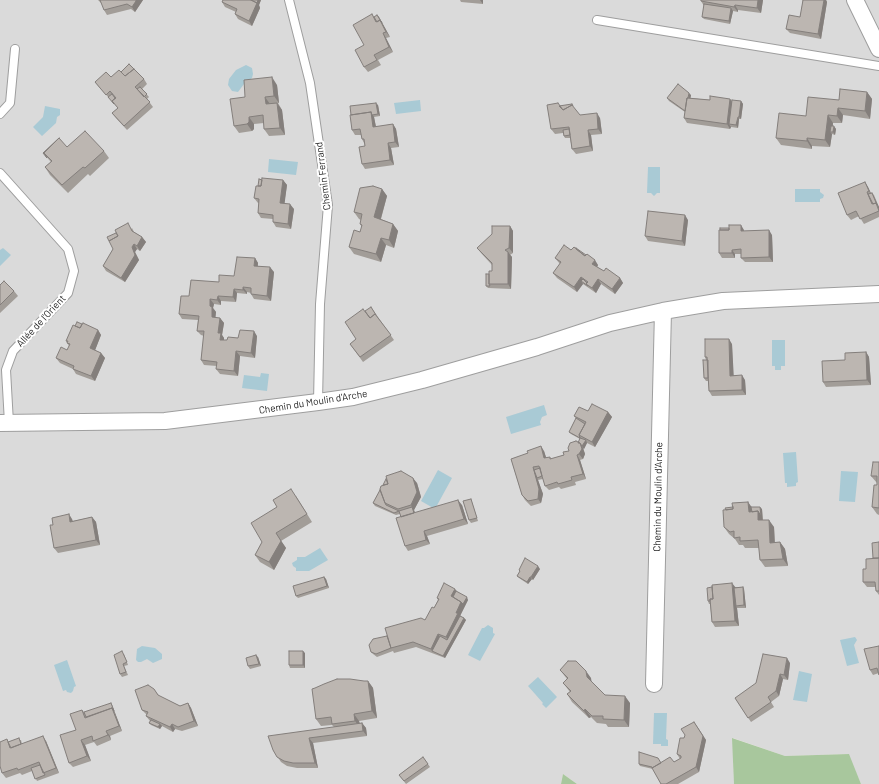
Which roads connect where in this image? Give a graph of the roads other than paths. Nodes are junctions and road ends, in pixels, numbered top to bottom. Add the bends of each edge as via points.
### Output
1 (289, 0) edge
2 (855, 0) edge
3 (597, 20) dead end
4 (15, 49) dead end
5 (879, 49) edge
6 (879, 66) edge
7 (0, 114) edge
8 (0, 173) edge
9 (879, 294) edge
10 (663, 311) junction
11 (318, 402) junction
12 (4, 423) edge
13 (654, 684) dead end

1 - 11 lane, Chemin Ferrand via 310,83 328,205 320,304
2 - 5 street
3 - 6 lane
4 - 7 lane via 10,103
8 - 12 lane, Allée de l'Orient via 68,249 74,271 68,293 13,351 6,370
9 - 10 street, Chemin du Moulin d'Arche via 724,301
10 - 11 street, Chemin du Moulin d'Arche via 610,322 537,347 422,380 353,397
10 - 13 street, Chemin du Moulin d'Arche
11 - 12 street, Chemin du Moulin d'Arche via 165,421

